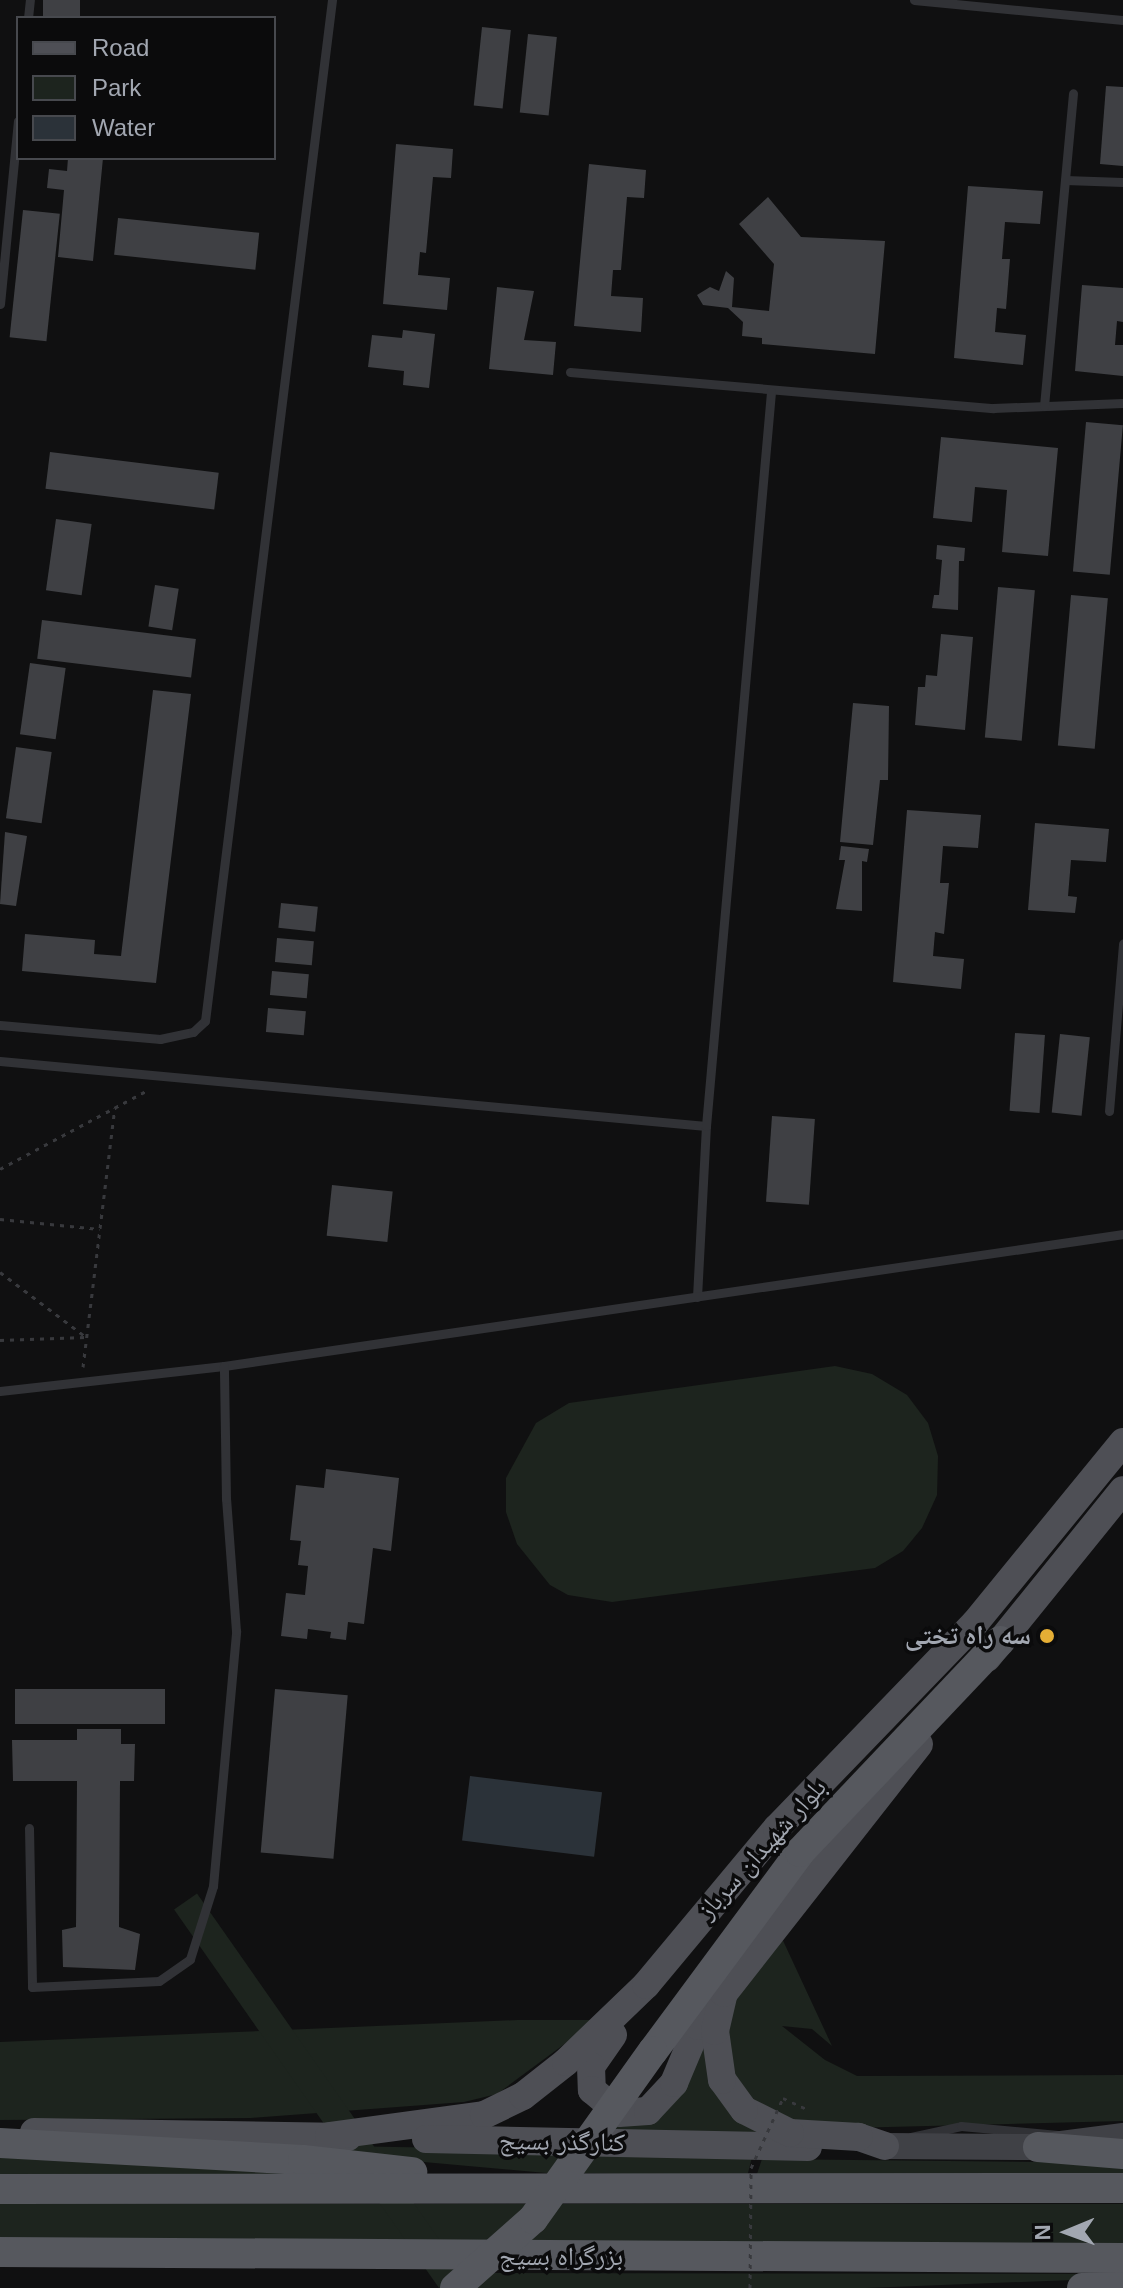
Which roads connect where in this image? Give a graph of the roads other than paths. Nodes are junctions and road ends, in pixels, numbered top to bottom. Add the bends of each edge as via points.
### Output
1 (332, 0) edge
2 (914, 0) edge
3 (1123, 20) edge
4 (1073, 93) dead end
5 (16, 141) edge
6 (1065, 180) junction
7 (1123, 182) edge
8 (0, 304) edge
9 (570, 372) dead end
10 (771, 392) junction
11 (1123, 403) edge
12 (1044, 406) junction
13 (1123, 944) edge
14 (0, 1025) edge
15 (0, 1061) edge
16 (1109, 1111) dead end
17 (706, 1126) junction
18 (1123, 1234) edge
19 (697, 1297) junction
20 (224, 1366) junction
21 (0, 1391) edge
22 (1123, 1442) edge
23 (1123, 1490) edge
24 (1000, 1641) junction
25 (29, 1828) dead end
26 (646, 1985) junction
27 (724, 1993) junction
28 (0, 2133) edge
29 (329, 2136) junction
30 (1123, 2136) edge
31 (1073, 2139) junction
32 (0, 2143) edge
33 (885, 2146) junction
34 (1038, 2147) junction
35 (1123, 2154) edge
36 (1123, 2188) edge
37 (0, 2189) edge
38 (533, 2189) junction
39 (0, 2252) edge
40 (1123, 2258) edge
41 (1123, 2287) edge
42 (455, 2288) edge
43 (1082, 2288) edge

1 - 14 lane via 205,1021 179,1038 160,1039
2 - 3 lane
4 - 6 lane
5 - 8 lane
6 - 7 lane
6 - 12 lane
9 - 10 lane
10 - 12 lane via 993,408
10 - 17 lane
11 - 12 lane
13 - 16 lane
15 - 17 lane
17 - 19 lane
18 - 19 lane
19 - 20 lane
20 - 21 lane
20 - 25 lane via 226,1499 236,1631 213,1886 190,1959 159,1981 32,1987
22 - 26 main road, بلوار شهیدان سرباز via 975,1623 777,1828
23 - 24 main road, بلوار شهیدان سرباز
24 - 27 main road, بلوار شهیدان سرباز
24 - 42 highway, bridge via 800,1852 533,2219
26 - 27 main road via 591,2066 592,2090 619,2113 637,2114 659,2105 698,2026
26 - 29 main road, بلوار شهیدان سرباز via 538,2087 496,2110 453,2123
27 - 33 main road, بلوار شهیدان سرباز via 715,2031 717,2064 744,2110 790,2133 859,2137
28 - 29 main road, کنارگذر بسیج
29 - 33 main road, کنارگذر بسیج
30 - 31 main road, کنارگذر بسیج
31 - 33 lane via 961,2126
31 - 34 main road, کنارگذر بسیج
32 - 38 highway via 303,2160
33 - 34 main road, کنارگذر بسیج
34 - 35 highway
36 - 38 highway
37 - 38 highway
39 - 40 highway, بزرگراه بسیج
41 - 43 highway

